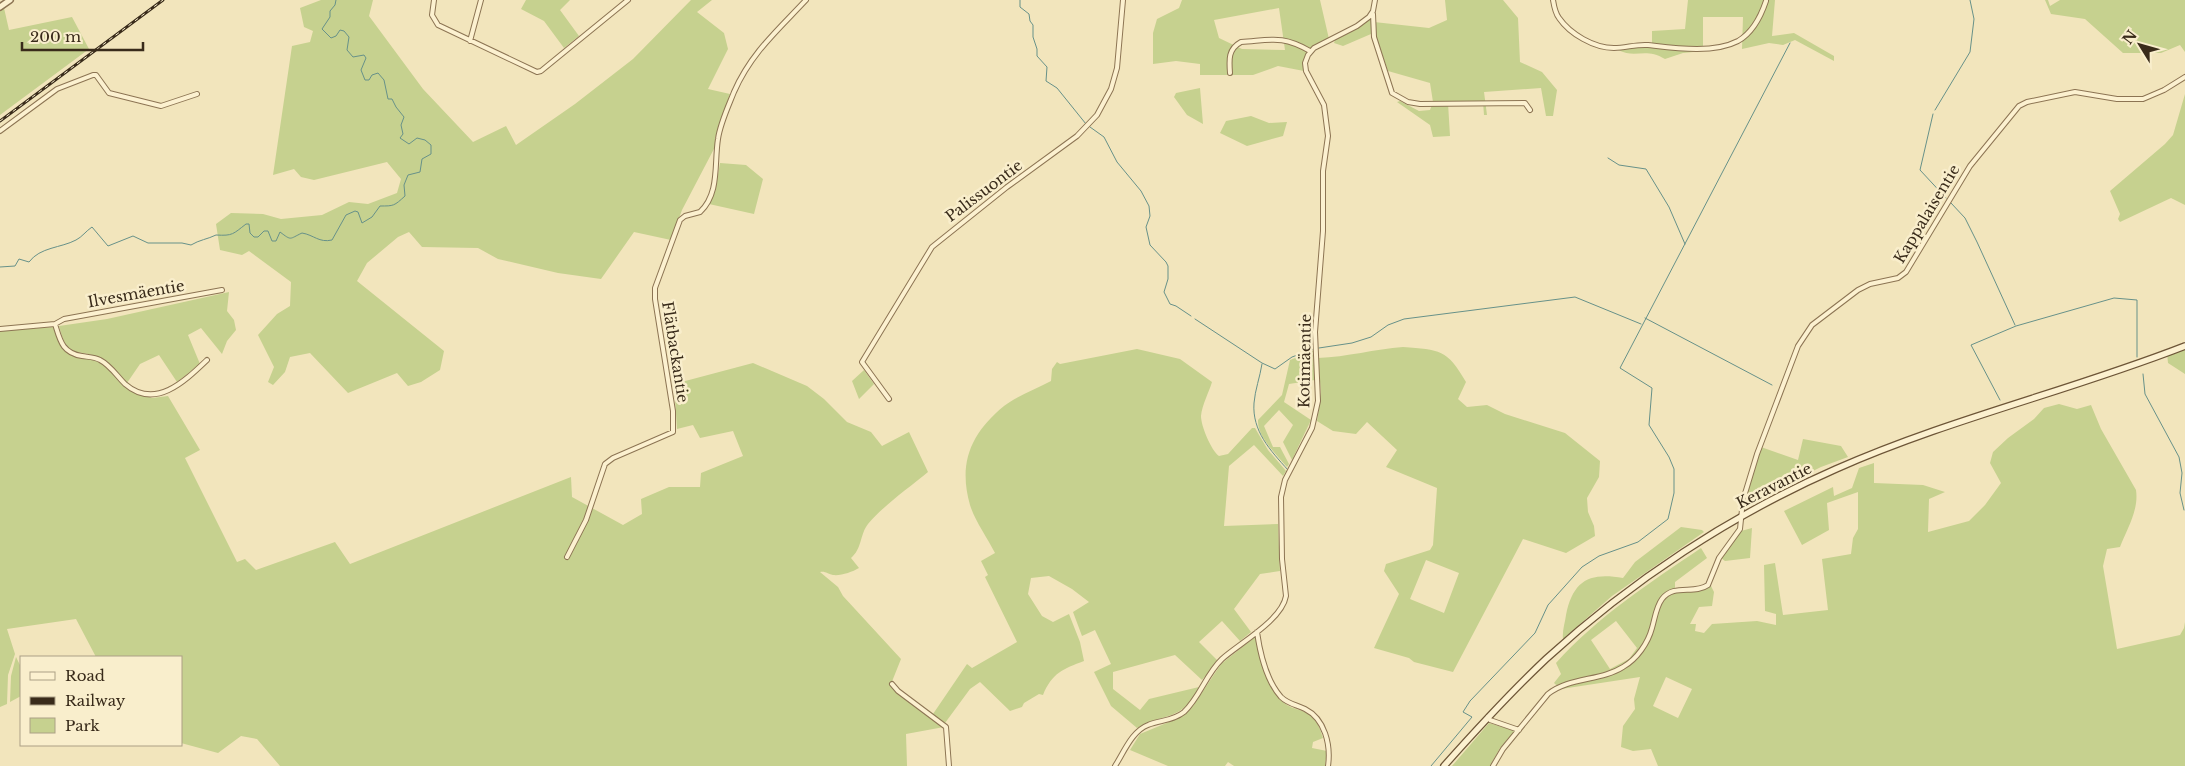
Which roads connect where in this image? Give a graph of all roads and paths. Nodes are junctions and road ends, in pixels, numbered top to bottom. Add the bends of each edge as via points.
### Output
1 (10, 0) edge
2 (434, 0) edge
3 (481, 0) edge
4 (628, 0) edge
5 (806, 0) edge
6 (1124, 0) edge
7 (1375, 0) edge
8 (1553, 0) edge
9 (1766, 2) dead end
10 (0, 7) edge
11 (1373, 11) junction
12 (470, 41) junction
13 (1310, 52) junction
14 (1230, 73) dead end
15 (2185, 77) edge
16 (197, 94) dead end
17 (1530, 110) dead end
18 (0, 131) edge
19 (222, 290) dead end
20 (55, 324) junction
21 (0, 329) edge
22 (2185, 346) edge
23 (207, 360) dead end
24 (889, 398) dead end
25 (1742, 517) junction
26 (567, 557) dead end
27 (1257, 632) junction
28 (892, 684) dead end
29 (1488, 717) junction
30 (1519, 730) junction
31 (949, 766) edge
32 (1115, 766) edge
33 (1328, 766) edge
34 (1444, 766) edge
35 (1493, 766) edge

1 - 10 street
2 - 12 street via 432,15 435,22
3 - 12 street
4 - 12 street via 541,71 536,72
5 - 26 street, Flätbackantie via 762,44 745,70 718,137 711,197 700,212 680,220 655,288 673,432 605,464 586,520
6 - 24 street, Palissuontie via 1117,68 1111,89 1097,115 1077,136 932,247 862,362
7 - 11 street
8 - 9 street via 1562,22 1591,43 1607,48 1640,44 1687,50 1738,41 1757,22
11 - 13 street via 1364,21
11 - 17 street via 1374,37 1392,93 1408,102 1420,104 1525,103
13 - 14 street via 1282,39 1241,42 1231,51
13 - 27 street, Kotimäentie via 1305,66 1324,105 1328,130 1315,332 1318,400 1312,428 1285,480 1281,497 1285,604
15 - 25 street, Kappalaisentie via 2143,99 2117,99 2075,92 2027,102 2015,110 1970,166 1906,272 1898,278 1858,290 1806,331 1766,425 1743,500
16 - 18 street via 161,106 110,93 93,74 56,89
19 - 20 street, Ilvesmäentie via 64,318
20 - 21 street, Ilvesmäentie
20 - 23 street via 61,344 67,351 100,360 125,384 152,396 166,393
22 - 25 main road, Keravantie via 1915,437 1837,468
25 - 29 main road, Keravantie via 1614,602 1547,659
25 - 30 street, Kappalaisentie via 1740,529 1719,558 1710,582 1699,589 1675,590 1663,598 1649,637 1630,662 1606,675 1553,690
27 - 32 street, Kotimäentie via 1215,667 1185,710 1172,719 1148,725 1138,732
27 - 33 street via 1268,676 1280,695 1322,722 1329,749
28 - 31 street via 946,727
29 - 30 street
29 - 34 main road, Keravantie
30 - 35 street via 1502,749

